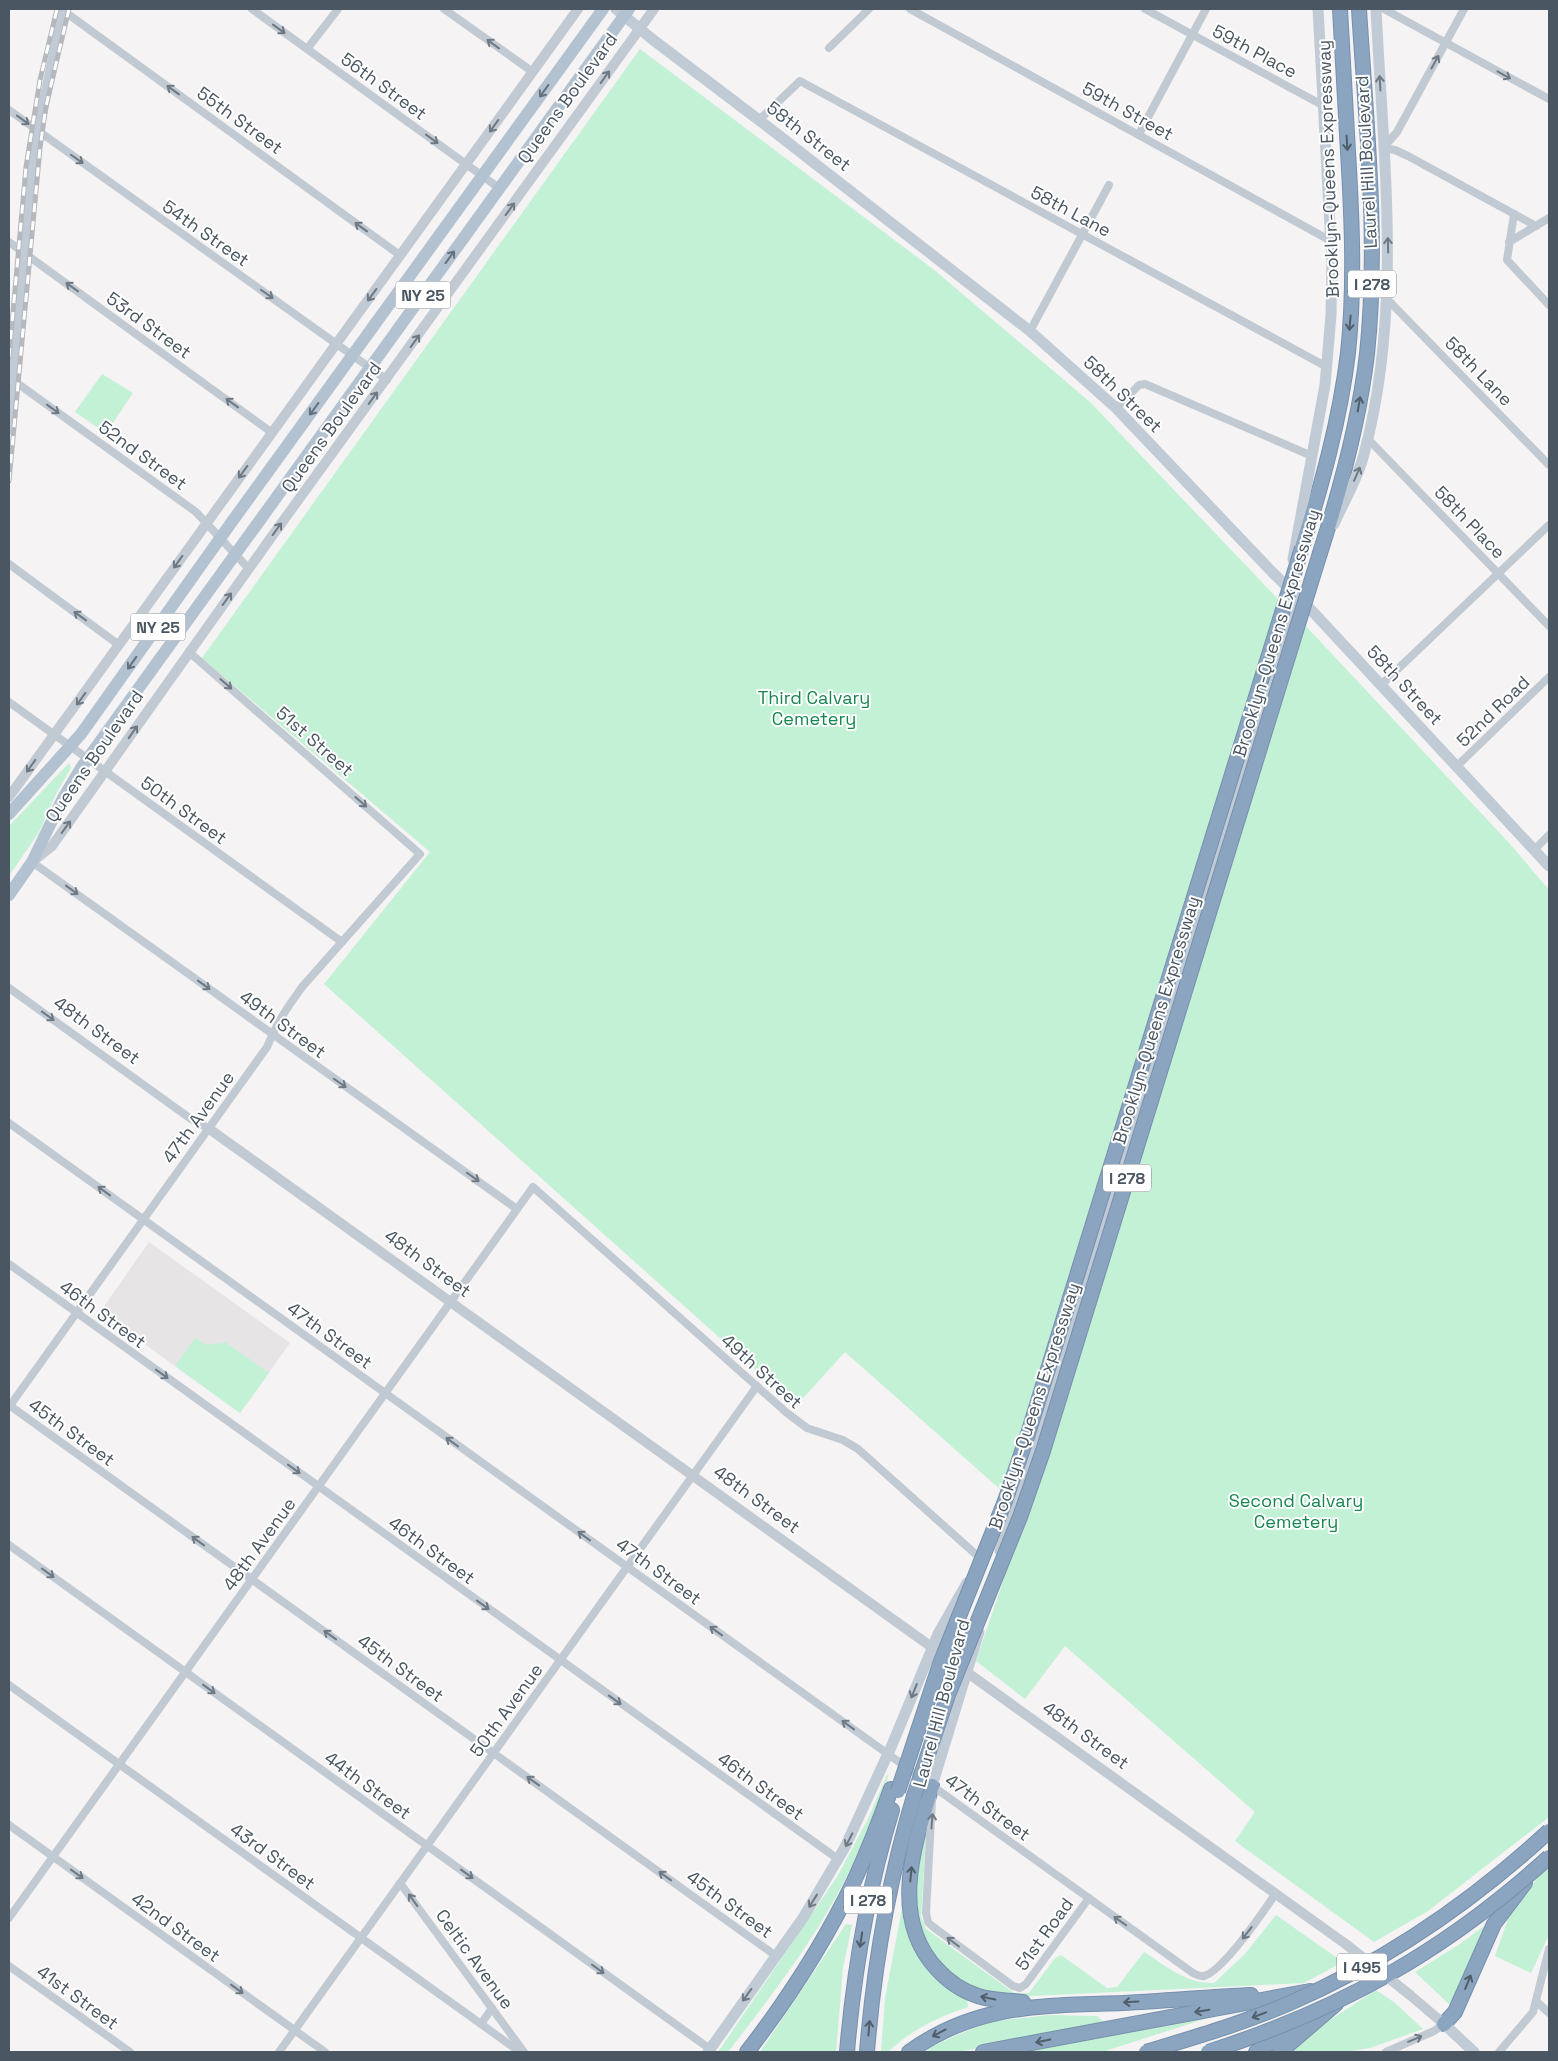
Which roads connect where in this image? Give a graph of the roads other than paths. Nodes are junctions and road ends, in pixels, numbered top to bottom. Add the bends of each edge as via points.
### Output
1 (63, 9) edge
2 (252, 9) edge
3 (338, 9) edge
4 (444, 9) edge
5 (578, 9) edge
6 (603, 9) edge
7 (654, 9) edge
8 (868, 9) edge
9 (910, 9) edge
10 (1145, 9) edge
11 (1206, 9) edge
12 (1318, 9) edge
13 (1334, 9) edge
14 (1340, 9) edge
15 (1359, 9) edge
16 (1376, 9) edge
17 (1384, 9) edge
18 (1464, 9) edge
19 (623, 11) edge
20 (640, 28) junction
21 (1192, 35) junction
22 (1342, 42) junction
23 (1446, 43) junction
24 (829, 48) dead end
25 (307, 49) junction
26 (532, 72) junction
27 (1549, 99) edge
28 (1324, 106) junction
29 (9, 110) edge
30 (759, 120) junction
31 (38, 131) junction
32 (1139, 134) junction
33 (1383, 148) junction
34 (467, 164) junction
35 (483, 176) junction
36 (1109, 185) dead end
37 (499, 188) junction
38 (1514, 214) junction
39 (1549, 218) edge
40 (1536, 226) junction
41 (1083, 234) junction
42 (1330, 241) junction
43 (9, 242) edge
44 (1510, 242) junction
45 (24, 253) junction
46 (401, 256) junction
47 (1386, 298) junction
48 (1549, 305) edge
49 (1030, 331) junction
50 (337, 344) junction
51 (353, 356) junction
52 (370, 368) junction
53 (1327, 368) junction
54 (10, 380) edge
55 (386, 380) junction
56 (1116, 408) junction
57 (9, 429) edge
58 (271, 432) junction
59 (1368, 439) junction
60 (1312, 456) junction
61 (1549, 465) edge
62 (207, 523) junction
63 (1549, 525) edge
64 (220, 538) junction
65 (235, 553) junction
66 (9, 564) edge
67 (249, 569) junction
68 (1499, 573) junction
69 (1296, 595) junction
70 (1549, 626) edge
71 (119, 644) junction
72 (189, 652) junction
73 (1549, 677) edge
74 (1381, 685) junction
75 (9, 702) edge
76 (54, 735) junction
77 (71, 747) junction
78 (88, 760) junction
79 (1457, 766) junction
80 (105, 772) junction
81 (9, 797) edge
82 (9, 814) edge
83 (1549, 835) edge
84 (1535, 849) junction
85 (420, 854) joint
86 (32, 862) junction
87 (1549, 866) edge
88 (9, 895) edge
89 (342, 942) junction
90 (9, 988) edge
91 (272, 1034) junction
92 (9, 1123) edge
93 (208, 1128) junction
94 (534, 1187) joint
95 (517, 1209) junction
96 (143, 1220) junction
97 (9, 1264) edge
98 (451, 1301) junction
99 (76, 1313) junction
100 (757, 1386) junction
101 (385, 1394) junction
102 (9, 1406) edge
103 (693, 1474) junction
104 (318, 1487) junction
105 (1016, 1497) junction
106 (9, 1545) edge
107 (981, 1559) junction
108 (627, 1567) junction
109 (252, 1579) junction
110 (933, 1646) junction
111 (560, 1660) junction
112 (968, 1671) junction
113 (185, 1672) junction
114 (9, 1685) edge
115 (493, 1753) junction
116 (888, 1754) junction
117 (119, 1764) junction
118 (932, 1786) junction
119 (895, 1790) junction
120 (9, 1825) edge
121 (1549, 1831) edge
122 (1549, 1838) edge
123 (427, 1846) junction
124 (1549, 1850) edge
125 (52, 1857) junction
126 (1549, 1857) edge
127 (838, 1860) junction
128 (400, 1883) junction
129 (1276, 1893) junction
130 (1089, 1898) junction
131 (9, 1918) edge
132 (361, 1938) junction
133 (1549, 1949) edge
134 (776, 1956) junction
135 (9, 1966) edge
136 (1357, 1986) junction
137 (1022, 1987) joint
138 (789, 1992) junction
139 (1302, 1992) junction
140 (1536, 2001) junction
141 (1053, 2006) junction
142 (492, 2008) junction
143 (1549, 2013) edge
144 (481, 2024) junction
145 (1444, 2024) junction
146 (295, 2030) junction
147 (709, 2051) edge
148 (130, 2052) edge
149 (279, 2052) edge
150 (325, 2052) edge
151 (520, 2052) edge
152 (524, 2052) edge
153 (738, 2052) edge
154 (747, 2052) edge
155 (847, 2052) edge
156 (867, 2052) edge
157 (909, 2052) edge
158 (984, 2052) edge
159 (1146, 2052) edge
160 (1208, 2052) edge
161 (1256, 2052) edge
162 (1280, 2052) edge
163 (1386, 2052) edge
164 (1474, 2052) edge
165 (1499, 2052) edge

1 - 31 main road
46 -> 1 street, 55th Street
2 -> 25 street, 56th Street
3 - 25 street
26 -> 4 street
5 - 26 street
6 -> 35 main road, Queens Boulevard / NY 25
7 - 20 street, Queens Boulevard
8 - 24 street
9 - 32 street, 59th Street
10 - 21 street, 59th Place
11 - 21 street
12 - 28 main road, Laurel Hill Boulevard
13 - 22 highway
14 - 22 highway, Brooklyn-Queens Expressway / I 278
156 -> 15 highway, Brooklyn-Queens Expressway / I 278, bridge via 888,1901 914,1796 960,1662 1038,1467 1353,437 1370,318 1372,232
33 -> 16 main road, Laurel Hill Boulevard
17 - 23 street
18 - 23 street
19 - 20 main road, 58th Street
19 - 37 main road, Queens Boulevard / NY 25
20 - 30 main road, 58th Street
55 -> 20 street, Queens Boulevard
21 - 28 street, 59th Place
21 - 32 street
22 -> 119 highway, Brooklyn-Queens Expressway / I 278, bridge via 1353,268 1351,320 1333,439 1028,1437 952,1631
23 -> 27 street
33 -> 23 street via 1397,132
25 -> 34 street, 56th Street
26 -> 34 street
28 - 42 main road, Laurel Hill Boulevard
29 -> 31 street, 54th Street
30 - 41 street, 58th Lane via 800,81
30 - 49 main road, 58th Street
31 - 45 main road
31 -> 50 street, 54th Street
32 - 42 street, 59th Street
33 - 38 street via 1408,156
47 -> 33 main road, Laurel Hill Boulevard via 1388,242
34 - 35 street, 56th Street
34 - 46 street
35 - 37 street, 56th Street
35 - 51 main road, Queens Boulevard / NY 25
36 - 41 street
52 -> 37 main road, Queens Boulevard / NY 25
38 - 40 street
38 - 44 street
39 - 40 street
40 - 44 street
41 - 49 street
41 - 53 street, 58th Lane
42 - 53 main road, Laurel Hill Boulevard via 1332,299
43 - 45 street, 53rd Street
44 - 48 street via 1507,260
45 - 54 main road
58 -> 45 street, 53rd Street
46 -> 50 street
47 - 59 main road, Laurel Hill Boulevard via 1378,382
47 - 61 street, 58th Lane
49 - 56 main road, 58th Street
50 - 51 street, 54th Street
50 - 58 street
51 - 52 street, 54th Street
51 -> 64 main road, Queens Boulevard / NY 25
52 - 55 street, 54th Street
52 - 65 main road, Queens Boulevard / NY 25
53 - 60 main road, Laurel Hill Boulevard
54 - 57 main road
54 -> 62 street, 52nd Street
67 -> 55 street, Queens Boulevard
56 - 60 street via 1136,387 1145,384
56 - 69 main road, 58th Street
58 -> 62 street
59 - 68 street, 58th Place
69 -> 59 main road, Laurel Hill Boulevard via 1310,577 1357,474
60 - 69 main road, Laurel Hill Boulevard via 1292,568
62 - 64 street, 52nd Street
62 -> 71 street
63 - 68 street
64 - 65 street, 52nd Street
64 -> 77 main road, Queens Boulevard / NY 25
65 - 67 street, 52nd Street
65 - 78 main road, Queens Boulevard / NY 25
71 -> 66 street
72 -> 67 street, Queens Boulevard
68 - 70 street, 58th Place
68 - 74 street
69 - 74 main road, 58th Street
69 - 105 main road, Laurel Hill Boulevard
71 -> 76 street
80 -> 72 street, Queens Boulevard
72 -> 85 street, 51st Street
73 - 79 street, 52nd Road
74 - 79 main road, 58th Street
75 - 76 street, 50th Street
76 - 77 street, 50th Street
76 -> 81 street
77 - 78 street, 50th Street
77 - 82 main road, Queens Boulevard / NY 25
78 - 80 street, 50th Street
78 - 86 main road, Queens Boulevard / NY 25 via 63,798
79 - 84 main road, 58th Street
86 -> 80 street, Queens Boulevard via 52,846
80 - 89 street, 50th Street
83 - 84 street
84 - 87 main road, 58th Street
85 - 89 street, 47th Avenue
86 - 88 main road, Queens Boulevard / NY 25
86 -> 91 street, 49th Street
89 - 91 street, 47th Avenue via 302,987
90 -> 93 street, 48th Street
91 - 93 street, 47th Avenue via 267,1047
91 -> 95 street, 49th Street
96 -> 92 street, 47th Street
93 - 96 street, 47th Avenue
93 - 98 street, 48th Street
94 - 95 street, 48th Avenue
94 - 100 street, 49th Street
95 - 98 street, 48th Avenue
96 - 99 street, 47th Avenue
96 - 101 street, 47th Street
97 - 99 street, 46th Street
98 - 101 street, 48th Avenue
98 - 103 street, 48th Street
99 - 102 street, 47th Avenue
99 -> 104 street, 46th Street
100 - 103 street, 50th Avenue
100 - 107 street, 49th Street via 801,1424 858,1449
101 - 104 street, 48th Avenue
108 -> 101 street, 47th Street
109 -> 102 street, 45th Street
103 - 108 street, 50th Avenue
103 - 110 street, 48th Street
104 - 109 street, 48th Avenue
104 -> 111 street, 46th Street
105 - 107 main road, Laurel Hill Boulevard
105 - 112 main road, Laurel Hill Boulevard
106 -> 113 street, 44th Street
107 - 110 main road, Laurel Hill Boulevard
108 - 111 street, 50th Avenue
116 -> 108 street, 47th Street
109 - 113 street, 48th Avenue
115 -> 109 street, 45th Street
110 - 112 street, 48th Street
110 -> 116 main road
111 - 115 street, 50th Avenue
111 -> 127 street, 46th Street
112 - 118 main road, Laurel Hill Boulevard
112 - 129 street, 48th Street
113 - 117 street, 48th Avenue
113 -> 123 street, 44th Street
114 - 117 street, 43rd Street
115 - 123 street, 50th Avenue
134 -> 115 street, 45th Street
116 - 118 street, 47th Street
116 -> 127 main road
117 - 125 street, 48th Avenue
117 - 132 street, 43rd Street
118 - 130 street, 47th Street
137 -> 118 street, Laurel Hill Boulevard via 1011,1985 928,1922
141 -> 118 highway via 991,2000 971,1994 939,1972 918,1943 910,1917 910,1882 919,1829
119 - 138 highway via 845,1900
119 -> 155 highway, I 278 via 870,1891
120 - 125 street, 42nd Street
121 -> 159 highway, I 495, bridge via 1469,1899 1366,1965 1289,2003 1224,2028
122 - 139 highway via 1500,1882 1414,1943 1346,1981
123 - 128 street, 50th Avenue
123 -> 147 street, 44th Street
124 - 136 highway via 1469,1916
145 -> 124 highway via 1455,2012 1498,1917
125 - 131 street, 48th Avenue
125 -> 146 street, 42nd Street
126 - 160 highway, I 495, bridge via 1447,1939 1392,1974 1286,2026
127 -> 134 main road
128 - 132 street, 50th Avenue
142 -> 128 street, Celtic Avenue
129 -> 130 street, 47th Street via 1236,1947 1203,1976 1193,1973
129 - 145 street, 48th Street, bridge via 1410,1994
130 - 137 street, 51st Road
132 - 144 street, 43rd Street
132 - 146 street, 50th Avenue
133 - 140 street
134 -> 147 main road
135 - 148 street, 41st Street
136 - 161 highway
136 - 162 highway
138 - 153 highway
138 - 154 highway
139 -> 141 highway
139 -> 158 highway
140 - 143 street
140 - 165 street via 1526,2022
141 -> 157 highway via 1006,2010 964,2021 934,2035
142 - 144 street
142 - 152 street, Celtic Avenue
144 - 151 street, 43rd Street
163 -> 145 street
145 - 164 main road, 48th Street
146 - 149 street, 50th Avenue
146 - 150 street, 42nd Street

